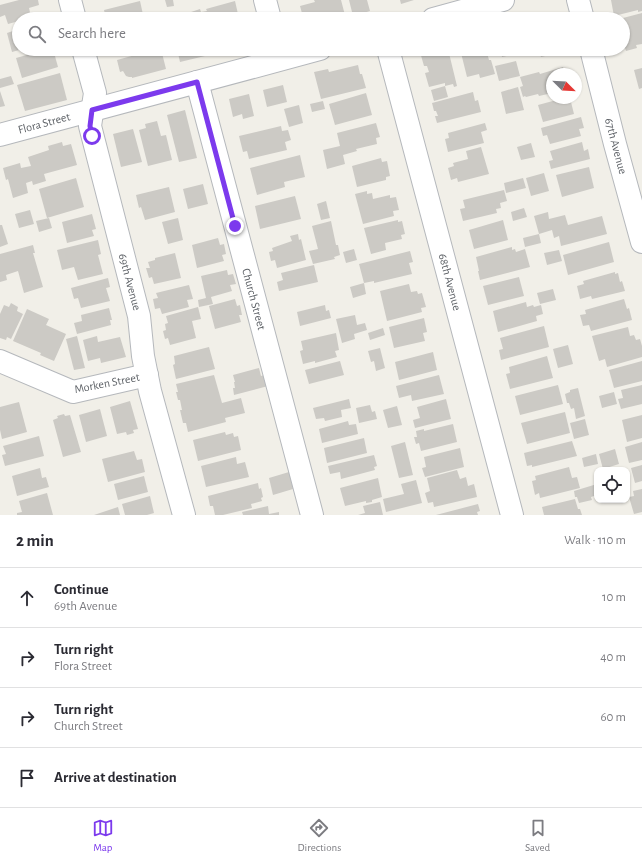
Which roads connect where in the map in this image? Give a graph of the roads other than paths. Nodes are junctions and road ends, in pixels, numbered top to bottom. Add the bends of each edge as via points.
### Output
1 (70, 0) edge
2 (265, 0) edge
3 (503, 0) edge
4 (578, 0) edge
5 (470, 4) edge
6 (73, 12) edge
7 (268, 12) edge
8 (450, 12) edge
9 (581, 12) edge
10 (85, 56) edge
11 (274, 56) edge
12 (390, 56) edge
13 (593, 56) edge
14 (197, 82) junction
15 (92, 110) junction
16 (0, 135) edge
17 (642, 242) edge
18 (0, 361) edge
19 (147, 375) junction
20 (184, 515) edge
21 (312, 515) edge
22 (512, 515) edge

1 - 6 street
2 - 7 street
3 - 5 street
4 - 9 street
5 - 8 street
10 - 15 street, 69th Avenue via 95,93
11 - 14 street, Flora Street
12 - 22 street, 68th Avenue
13 - 17 street, 67th Avenue
14 - 15 street, Flora Street
14 - 21 street, Church Street
15 - 16 street, Flora Street
15 - 19 street, 69th Avenue via 90,126 139,316
18 - 19 street, Morken Street via 73,392
19 - 20 street, 69th Avenue

